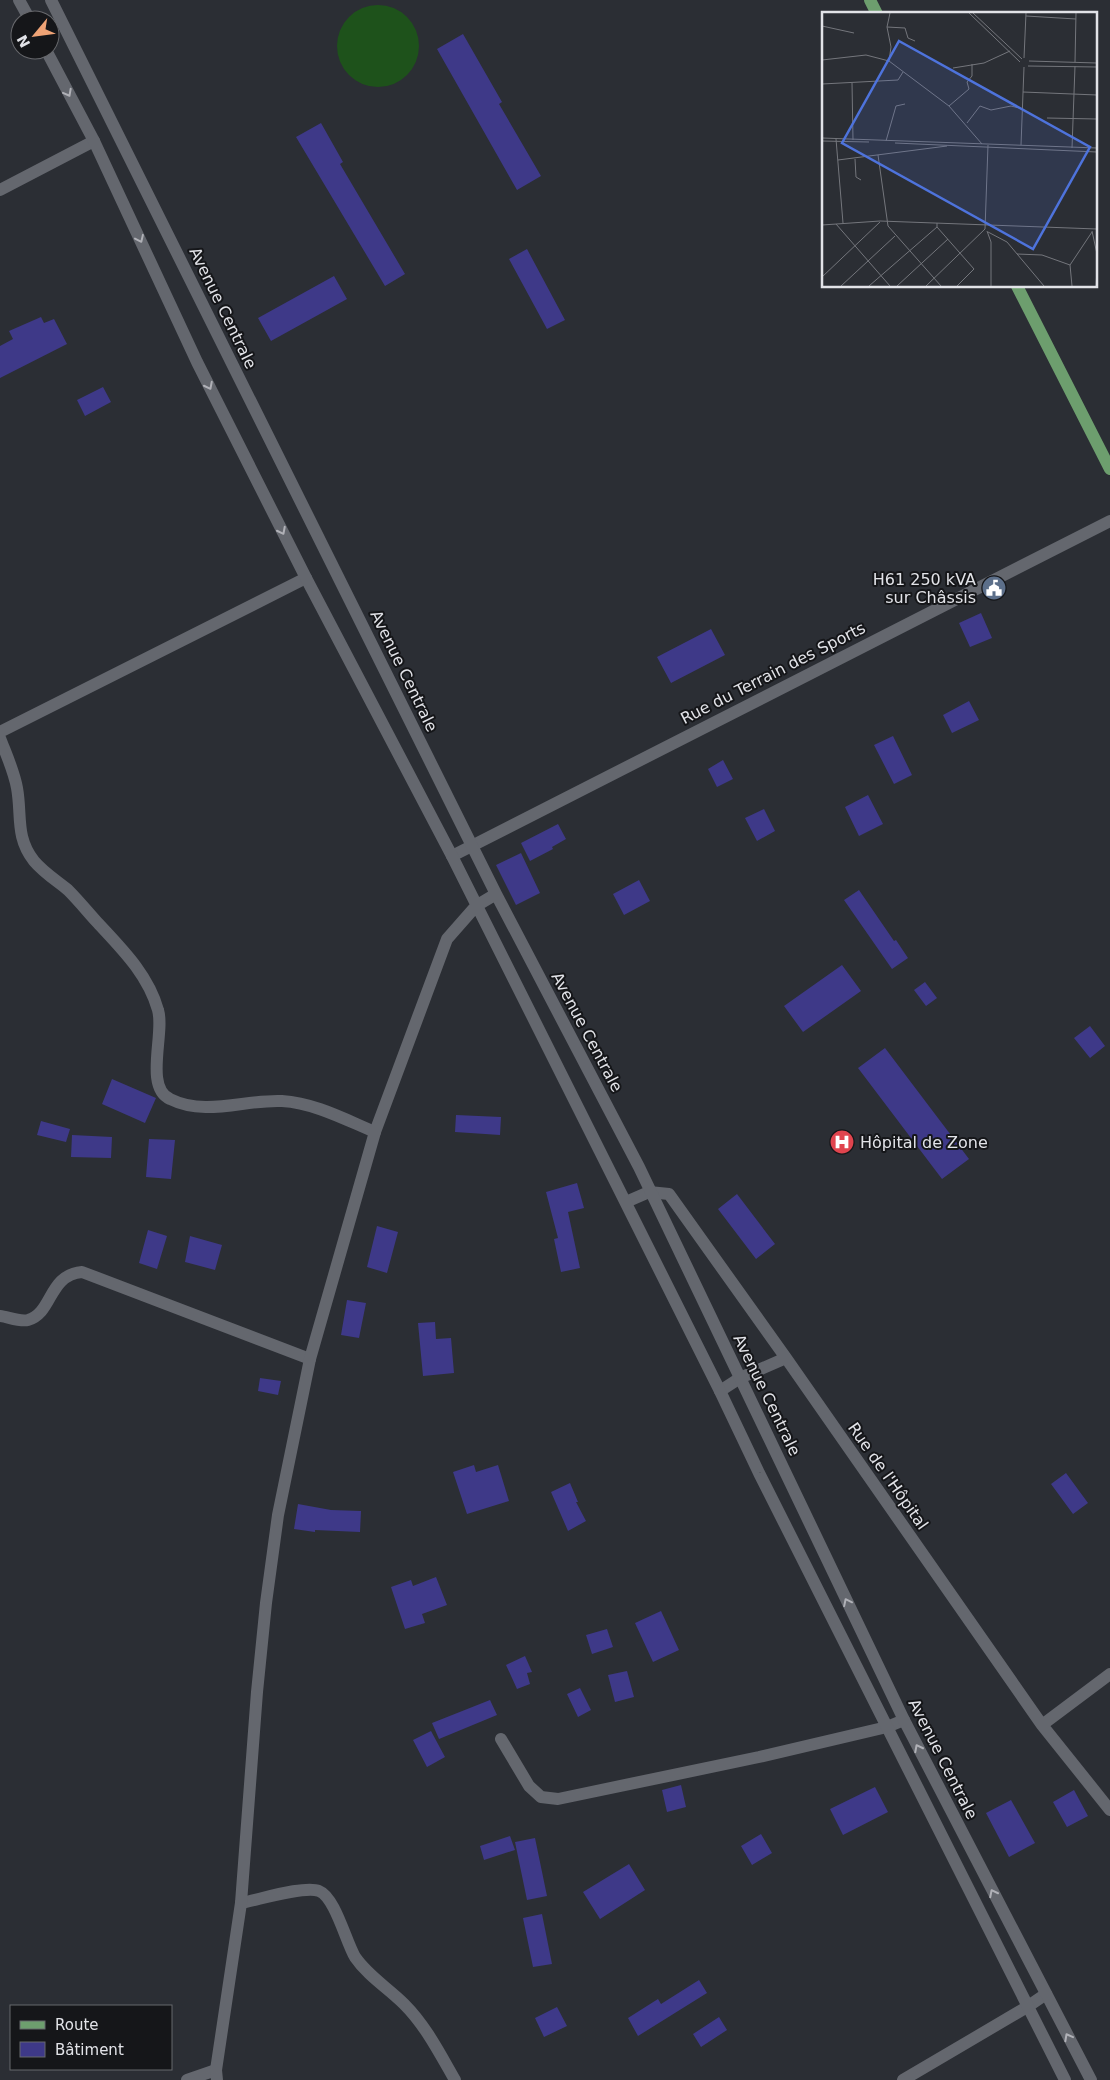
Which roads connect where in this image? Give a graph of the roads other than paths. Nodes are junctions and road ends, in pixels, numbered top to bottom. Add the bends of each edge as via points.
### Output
1 (51, 0) edge
2 (870, 0) edge
3 (875, 12) edge
4 (51, 60) edge
5 (94, 141) junction
6 (0, 190) edge
7 (1018, 288) edge
8 (1110, 469) edge
9 (1110, 521) edge
10 (306, 578) junction
11 (0, 732) edge
12 (0, 738) edge
13 (472, 845) junction
14 (452, 856) junction
15 (496, 894) junction
16 (476, 906) junction
17 (375, 1132) junction
18 (649, 1192) junction
19 (626, 1202) junction
20 (0, 1316) edge
21 (786, 1358) junction
22 (310, 1359) junction
23 (740, 1378) junction
24 (720, 1391) junction
25 (1110, 1674) edge
26 (904, 1720) junction
27 (1042, 1726) junction
28 (887, 1727) junction
29 (501, 1739) dead end
30 (1110, 1810) edge
31 (241, 1903) junction
32 (1046, 1994) junction
33 (1027, 2007) junction
34 (217, 2075) edge
35 (187, 2080) edge
36 (455, 2080) edge
37 (903, 2080) edge
38 (1065, 2080) edge
39 (1091, 2080) edge

1 - 13 street, Avenue Centrale
2 - 3 main road
4 -> 5 street
5 - 6 street
5 -> 10 street via 197,362
7 - 8 main road
9 - 13 street, Rue du Terrain des Sports
10 - 11 street
10 - 14 street
12 - 17 street via 17,789 23,842 34,861 69,891 122,948 154,995 160,1015 158,1087 168,1098 187,1106 211,1108 282,1101 305,1104
13 - 14 street, Rue du Terrain des Sports
13 - 15 street, Avenue Centrale
14 - 16 street
15 - 16 street
15 - 18 street, Avenue Centrale via 639,1167
16 - 17 street via 447,939
16 - 19 street
17 - 22 street
18 - 19 street
18 - 21 street, Rue de l'Hôpital via 669,1194
18 - 23 street, Avenue Centrale
19 - 24 street
20 - 22 street via 26,1321 36,1316 63,1278 82,1272
21 - 23 street
21 - 27 street, Rue de l'Hôpital
22 - 31 street via 278,1515 266,1603
23 - 24 street
26 -> 23 street, Avenue Centrale
24 - 28 street
25 - 27 street
26 - 28 street
32 -> 26 street, Avenue Centrale
27 - 30 street, Rue de l'Hôpital
28 - 29 street via 759,1758 558,1799 541,1797 529,1786
28 - 33 street
31 - 34 street
31 - 36 street via 308,1888 321,1891 330,1901 354,1955 417,2018
32 - 33 street
39 -> 32 street, Avenue Centrale
33 - 37 street
33 - 38 street
34 - 35 street

